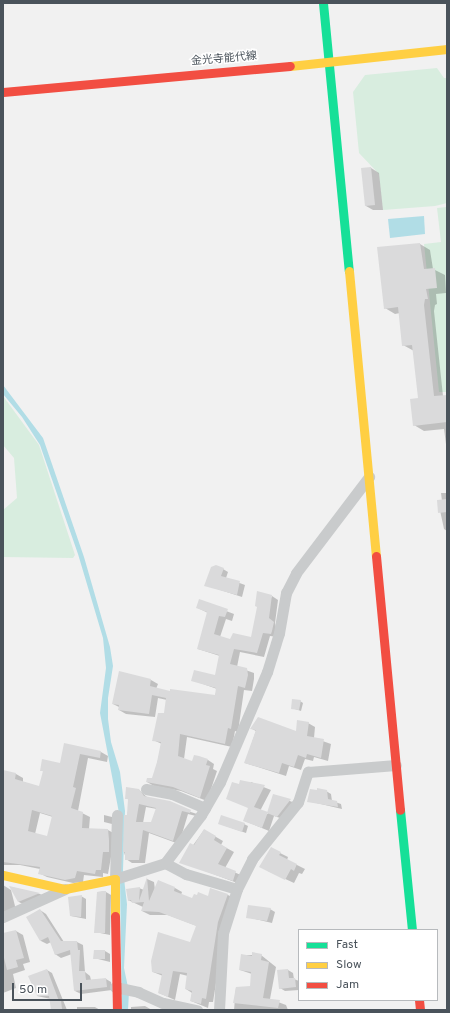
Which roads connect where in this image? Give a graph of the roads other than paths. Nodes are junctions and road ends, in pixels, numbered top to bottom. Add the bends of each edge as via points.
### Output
1 (323, 3) edge
2 (447, 49) edge
3 (329, 62) junction
4 (3, 92) edge
5 (369, 477) junction
6 (396, 765) junction
7 (146, 789) dead end
8 (205, 808) junction
9 (117, 815) dead end
10 (165, 863) junction
11 (3, 875) edge
12 (120, 877) junction
13 (65, 889) junction
14 (238, 889) junction
15 (3, 917) edge
16 (412, 929) edge
17 (115, 987) junction
18 (117, 1010) edge
19 (197, 1010) edge
20 (219, 1010) edge

1 - 3 street
2 - 3 street, 金光寺能代線
3 - 4 street, 金光寺能代線
3 - 5 street
5 - 6 street
5 - 8 street via 296,573 290,586 268,672 220,782
6 - 14 street via 308,772 298,802 252,859
6 - 16 street
7 - 8 street via 172,794
8 - 10 street
9 - 12 street
10 - 12 street
10 - 14 street via 186,874
11 - 13 street
12 - 13 street
12 - 17 street
13 - 15 street
14 - 20 street via 223,933
17 - 18 street
17 - 19 street via 130,989 156,1001

